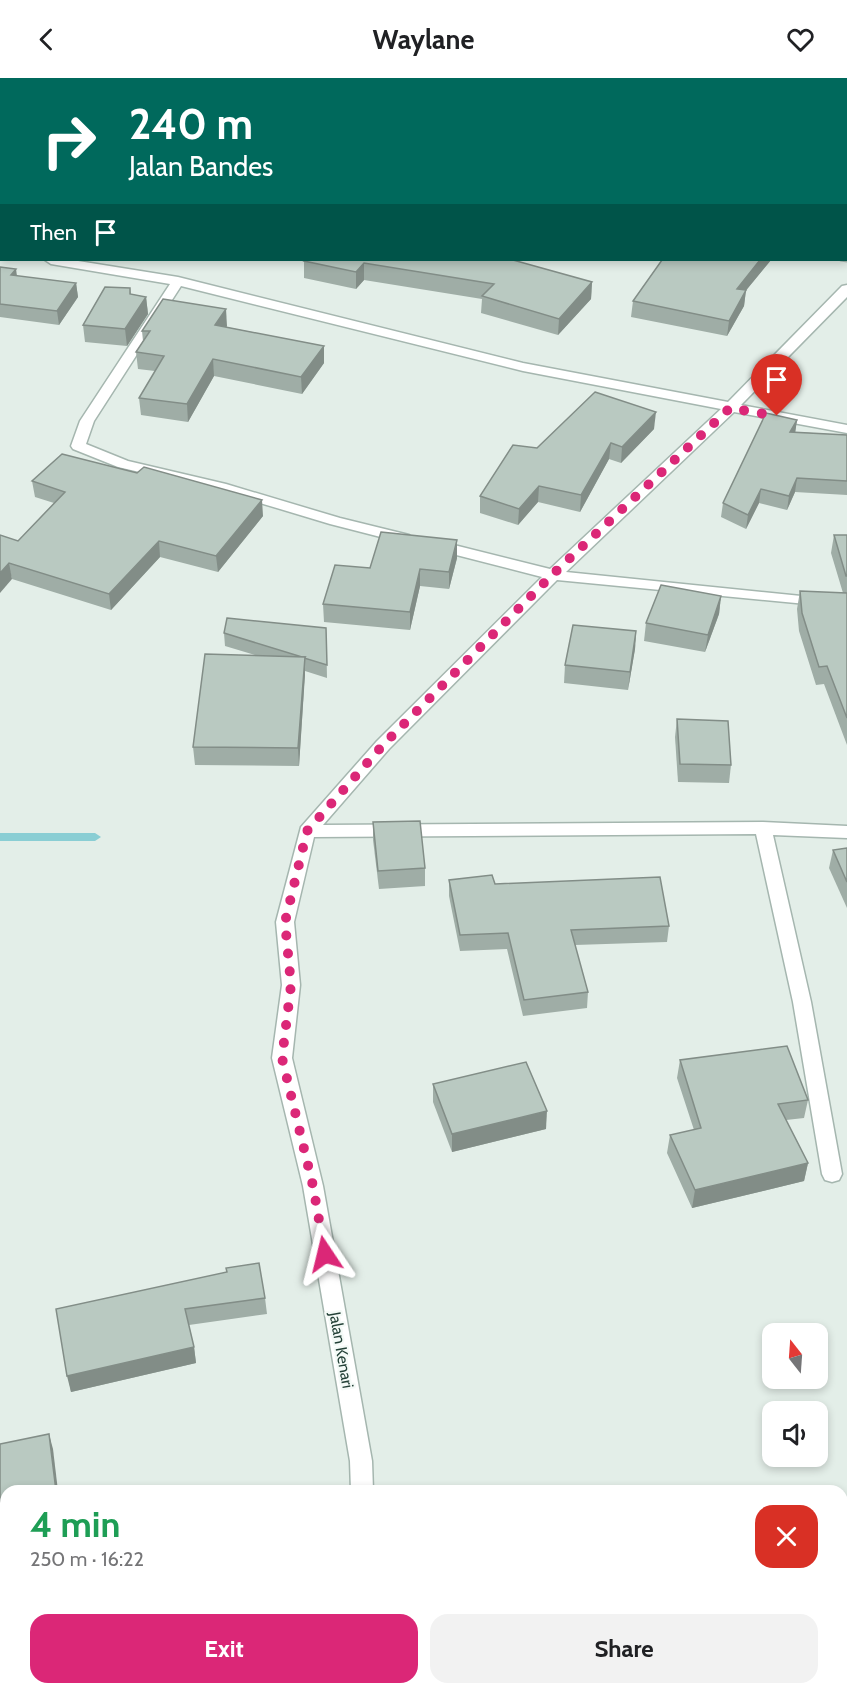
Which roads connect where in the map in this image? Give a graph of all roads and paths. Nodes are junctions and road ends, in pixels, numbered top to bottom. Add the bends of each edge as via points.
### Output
1 (57, 261) edge
2 (178, 281) junction
3 (847, 289) edge
4 (730, 408) junction
5 (847, 429) edge
6 (553, 574) junction
7 (833, 605) edge
8 (763, 828) junction
9 (307, 831) junction
10 (847, 832) edge
11 (832, 1174) dead end
12 (362, 1485) edge

1 - 2 street
2 - 4 street via 523,367
2 - 6 street via 87,421 78,446 123,464
3 - 4 street, Jalan Kenari
4 - 5 street
4 - 6 street, Jalan Kenari
6 - 7 street
6 - 9 street, Jalan Kenari via 383,745
8 - 9 street
8 - 10 street
8 - 11 street via 802,1002
9 - 12 street, Jalan Kenari via 285,922 291,985 282,1058 315,1197 362,1461

